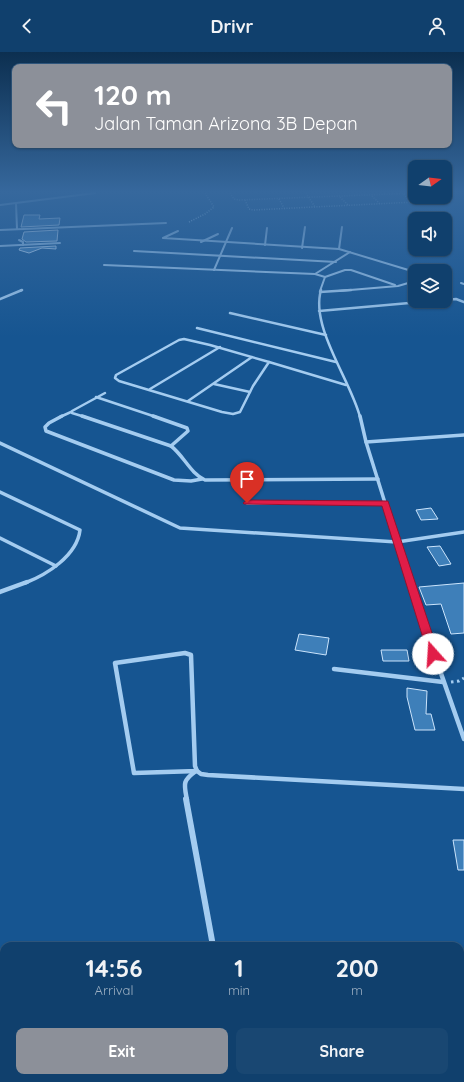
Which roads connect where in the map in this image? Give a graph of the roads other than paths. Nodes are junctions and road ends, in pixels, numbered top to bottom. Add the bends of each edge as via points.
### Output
1 (21, 241) edge
2 (192, 241) edge
3 (266, 241) edge
4 (303, 241) edge
5 (340, 241) edge
6 (201, 242) joint
7 (60, 243) dead end
8 (226, 243) junction
9 (23, 245) junction
10 (0, 246) edge
11 (265, 246) junction
12 (302, 248) junction
13 (339, 249) junction
14 (134, 251) dead end
15 (350, 252) junction
16 (220, 256) junction
17 (336, 262) junction
18 (104, 265) dead end
19 (214, 270) junction
20 (408, 270) edge
21 (314, 274) junction
22 (325, 277) junction
23 (408, 283) edge
24 (398, 286) junction
25 (22, 290) dead end
26 (320, 292) junction
27 (0, 299) edge
28 (452, 299) edge
29 (464, 302) edge
30 (408, 303) edge
31 (319, 311) junction
32 (230, 313) dead end
33 (197, 328) dead end
34 (326, 336) junction
35 (220, 347) junction
36 (252, 358) junction
37 (269, 362) junction
38 (336, 362) junction
39 (214, 384) junction
40 (346, 386) junction
41 (150, 390) junction
42 (250, 392) junction
43 (105, 393) dead end
44 (96, 397) junction
45 (188, 401) junction
46 (71, 412) junction
47 (464, 435) edge
48 (366, 442) junction
49 (0, 443) edge
50 (171, 446) junction
51 (202, 479) junction
52 (378, 479) junction
53 (0, 492) edge
54 (247, 503) dead end
55 (385, 503) junction
56 (464, 532) edge
57 (0, 538) edge
58 (397, 542) junction
59 (56, 566) junction
60 (0, 592) edge
61 (334, 669) dead end
62 (443, 682) junction
63 (464, 739) edge
64 (197, 771) junction
65 (464, 789) edge
66 (213, 942) edge

1 - 9 street
2 - 6 street
3 - 11 street
4 - 12 street
5 - 13 street
6 - 8 street
7 - 9 street
8 - 11 street
8 - 16 street
9 - 10 street
11 - 12 street
12 - 13 street
13 - 15 street
14 - 16 street
15 - 17 street
15 - 20 street
16 - 17 street
16 - 19 street
17 - 21 street
18 - 19 street
19 - 21 street
21 - 22 street
22 - 24 street via 351,270
22 - 26 street
23 - 24 street
24 - 26 street
25 - 27 street
26 - 31 street
28 - 29 street
30 - 31 street
31 - 34 street
32 - 34 street
33 - 38 street
34 - 38 street
35 - 36 street
35 - 41 street
35 - 41 street via 180,339 115,376 117,380
36 - 37 street
36 - 39 street
37 - 40 street
37 - 42 street
38 - 40 street
39 - 42 street
39 - 45 street
40 - 48 street via 359,414
41 - 45 street
42 - 45 street via 238,414
43 - 44 street
44 - 46 street
44 - 50 street via 187,428 188,431
46 - 50 street
46 - 51 street via 49,423 46,431 174,480
47 - 48 street
48 - 52 street
49 - 58 street via 180,528
50 - 51 street
51 - 52 street
52 - 55 street
53 - 59 street via 80,530 80,535 69,552
54 - 55 street
55 - 58 street
56 - 58 street
57 - 59 street
58 - 62 street
59 - 60 street via 50,572
61 - 62 street
62 - 63 street
64 - 64 street via 134,773 115,663 185,652 191,655
64 - 65 street via 208,775
64 - 66 street via 186,778 184,785

